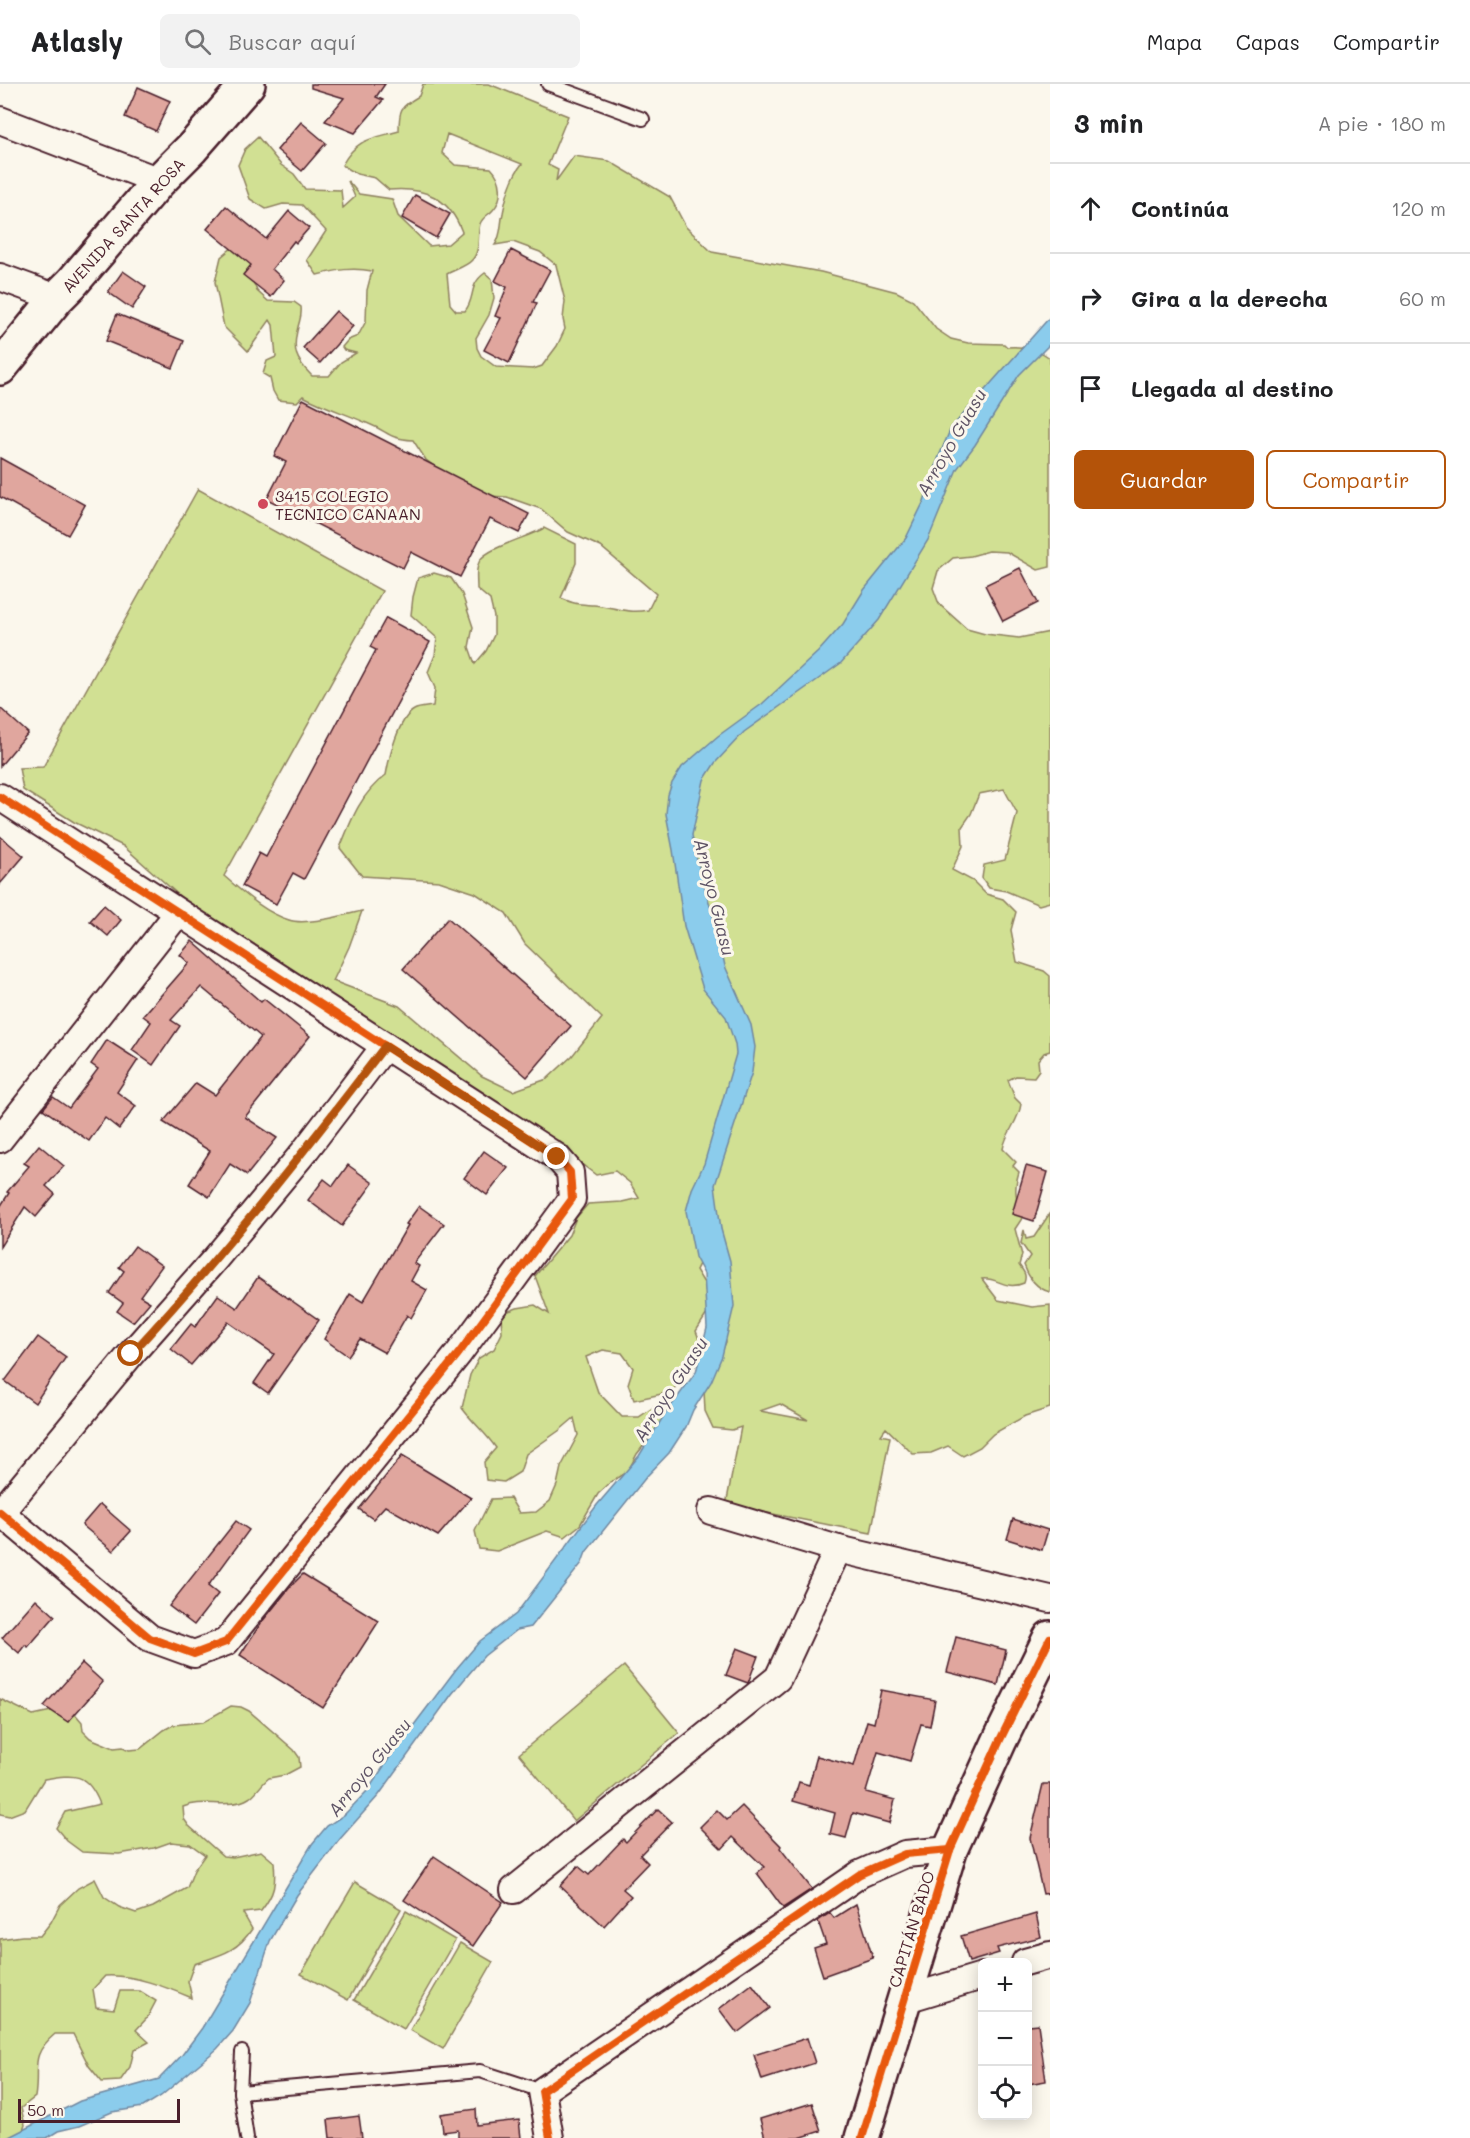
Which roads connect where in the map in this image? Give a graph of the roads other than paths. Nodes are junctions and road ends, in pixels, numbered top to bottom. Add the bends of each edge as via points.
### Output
1 (248, 84) edge
2 (548, 84) edge
3 (643, 118) dead end
4 (0, 120) edge
5 (159, 181) junction
6 (0, 277) edge
7 (57, 298) junction
8 (0, 368) edge
9 (0, 797) edge
10 (178, 913) junction
11 (385, 1046) junction
12 (0, 1138) edge
13 (711, 1511) dead end
14 (0, 1512) edge
15 (838, 1549) junction
16 (1050, 1599) edge
17 (1050, 1638) edge
18 (950, 1850) junction
19 (514, 1890) dead end
20 (1050, 1955) edge
21 (1032, 1960) edge
22 (978, 1977) edge
23 (903, 2000) junction
24 (243, 2052) dead end
25 (542, 2091) junction
26 (240, 2092) junction
27 (247, 2138) edge
28 (550, 2138) edge
29 (862, 2138) edge

1 - 5 street, AVENIDA SANTA ROSA
2 - 3 lane
4 - 5 street
5 - 7 street, AVENIDA SANTA ROSA
6 - 7 street
7 - 8 street, AVENIDA SANTA ROSA
9 - 10 street
10 - 11 street
10 - 12 street
11 - 14 street via 304,1152
11 - 14 street via 557,1157 570,1172 572,1199 459,1353 226,1642 194,1654 150,1638
13 - 15 street
15 - 16 street
15 - 19 street via 778,1678
17 - 18 street, CAPITÁN BADO
18 - 23 street, CAPITÁN BADO
18 - 25 street via 905,1854 860,1874
20 - 21 street
22 - 23 street
23 - 29 street, CAPITÁN BADO
24 - 26 lane
25 - 26 lane via 480,2072
25 - 28 street
26 - 27 lane

